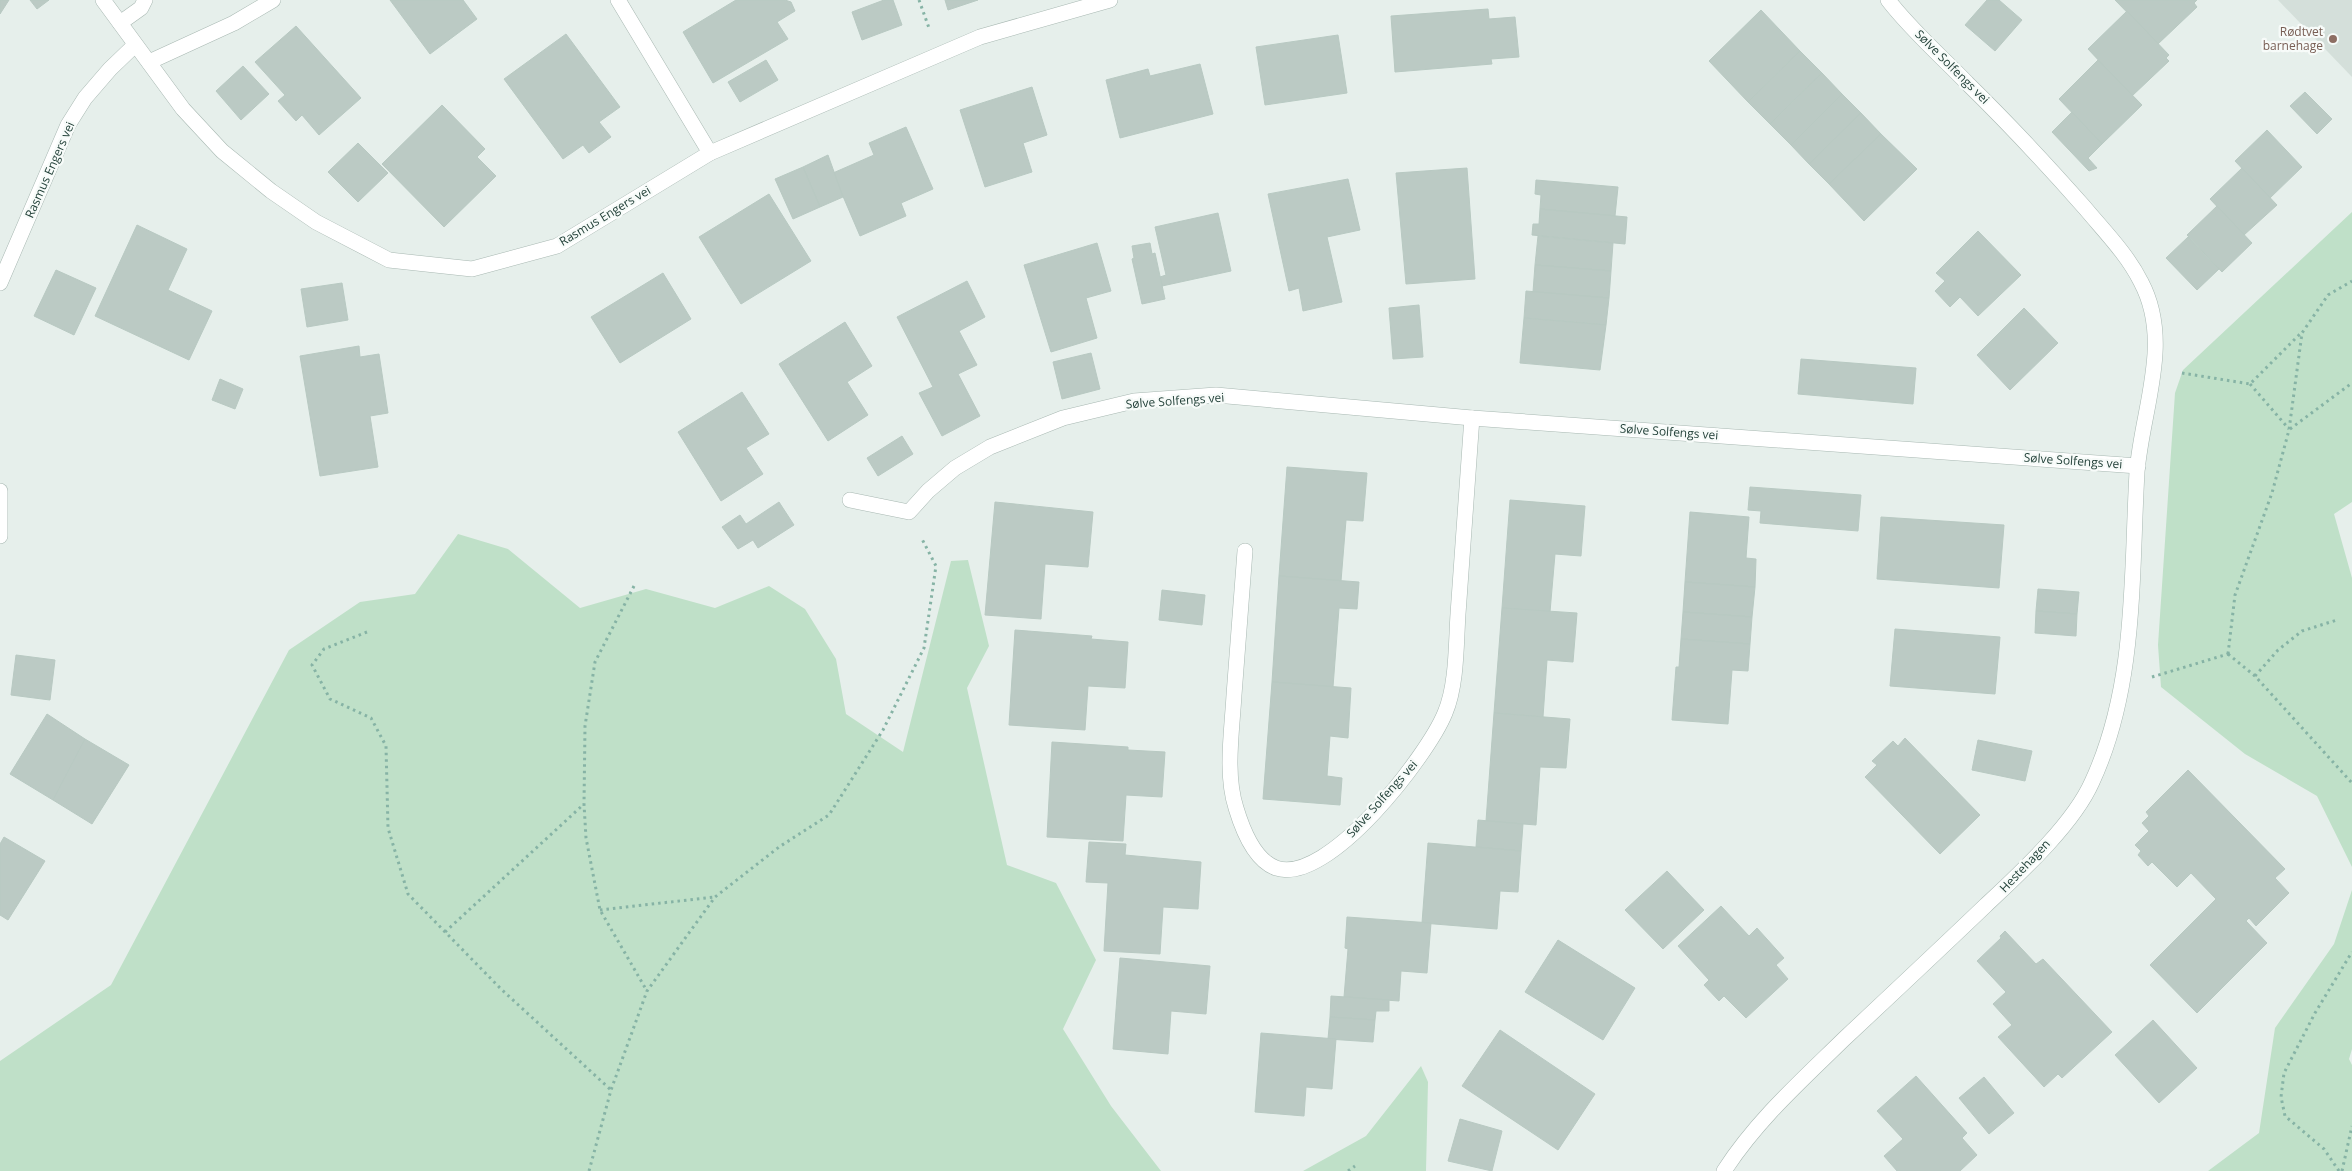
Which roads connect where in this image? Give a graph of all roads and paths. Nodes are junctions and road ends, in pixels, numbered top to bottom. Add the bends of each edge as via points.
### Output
1 (104, 0) edge
2 (145, 0) edge
3 (273, 0) edge
4 (618, 0) edge
5 (1110, 0) edge
6 (1888, 0) edge
7 (120, 23) junction
8 (135, 45) junction
9 (149, 62) junction
10 (710, 153) junction
11 (2352, 281) edge
12 (0, 283) edge
13 (2302, 333) junction
14 (2154, 368) junction
15 (2352, 383) edge
16 (2250, 384) junction
17 (1472, 418) junction
18 (2289, 430) junction
19 (2138, 466) junction
20 (0, 491) edge
21 (850, 500) dead end
22 (908, 512) junction
23 (0, 536) edge
24 (1245, 552) dead end
25 (634, 586) dead end
26 (2337, 620) dead end
27 (367, 632) dead end
28 (2228, 654) junction
29 (2255, 676) junction
30 (2123, 686) junction
31 (2352, 783) edge
32 (584, 804) junction
33 (715, 897) junction
34 (600, 910) junction
35 (445, 932) junction
36 (2352, 952) edge
37 (647, 991) junction
38 (612, 1090) junction
39 (2352, 1126) edge
40 (1355, 1166) dead end
41 (589, 1171) edge
42 (1348, 1171) edge
43 (1724, 1171) edge
44 (2341, 1171) edge

1 - 7 street, Rasmus Engers vei
2 - 7 street via 141,8
3 - 9 street via 234,23
4 - 10 street
5 - 10 street, Rasmus Engers vei via 980,37
6 - 14 street, Sølve Solfengs vei via 2045,163 2131,264 2151,306 2156,334
7 - 8 street, Rasmus Engers vei
8 - 9 street, Rasmus Engers vei
8 - 12 street, Rasmus Engers vei via 110,69 68,125
9 - 10 street, Rasmus Engers vei via 183,109 222,151 271,192 316,222 389,260 472,269 557,246
11 - 13 path via 2328,295
13 - 16 path
13 - 18 path
14 - 16 path
14 - 19 street, Sølve Solfengs vei
15 - 18 path
16 - 18 path
17 - 19 street, Sølve Solfengs vei
17 - 22 street, Sølve Solfengs vei via 1216,395 1134,401 1063,418 990,447 955,468
17 - 24 street, Sølve Solfengs vei via 1454,670 1446,712 1405,776 1354,833 1327,856 1310,866 1294,869 1276,868 1260,856 1248,838 1235,806 1230,770
18 - 28 path via 2272,493 2235,596
19 - 30 street, Hestehagen
20 - 23 street
21 - 22 street
22 - 33 path via 936,566 924,648 920,656 882,730 829,815 778,847
25 - 32 path via 596,662 585,726
26 - 29 path via 2302,631 2278,650
27 - 35 path via 324,648 312,665 330,700 372,718 386,746 388,828 408,894
28 - 29 path
28 - 30 path
29 - 31 path
30 - 43 street, Hestehagen via 2092,783 2068,819 2017,876 1779,1101 1743,1142
32 - 34 path via 586,838
32 - 35 path
33 - 34 path
33 - 37 path
34 - 37 path
35 - 38 path via 501,989
36 - 44 path via 2284,1073 2281,1097 2285,1116 2324,1149
37 - 38 path
38 - 41 path
39 - 44 path
40 - 42 path

